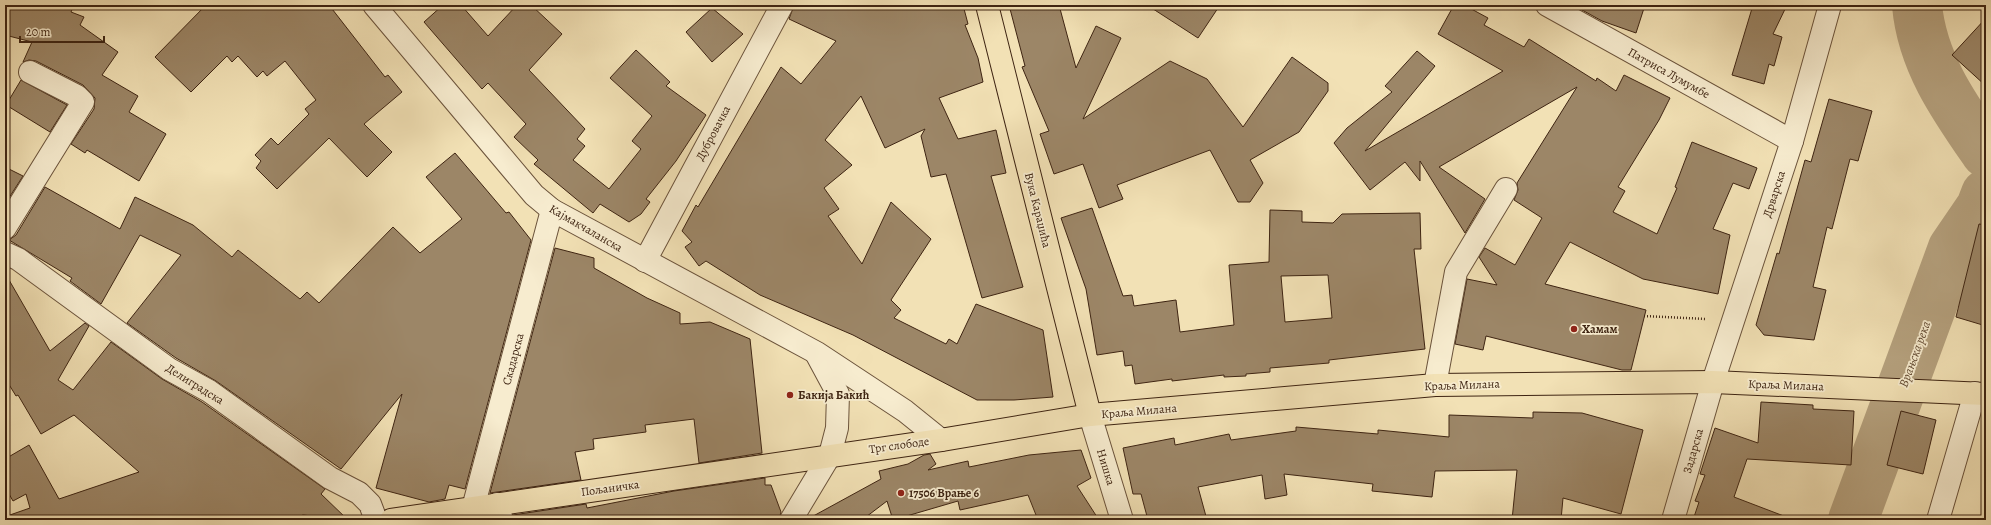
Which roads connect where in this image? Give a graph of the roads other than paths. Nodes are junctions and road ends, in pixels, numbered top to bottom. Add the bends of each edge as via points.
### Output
1 (374, 5) edge
2 (782, 5) edge
3 (987, 5) edge
4 (1547, 5) edge
5 (1830, 5) edge
6 (30, 72) dead end
7 (1792, 141) junction
8 (1506, 189) dead end
9 (552, 210) junction
10 (5, 228) edge
11 (5, 253) edge
12 (645, 261) junction
13 (817, 354) junction
14 (1713, 382) junction
15 (1435, 385) junction
16 (1980, 394) edge
17 (1090, 415) junction
18 (941, 440) junction
19 (830, 455) junction
20 (473, 508) junction
21 (500, 512) edge
22 (376, 520) edge
23 (391, 520) edge
24 (791, 520) edge
25 (1122, 520) edge
26 (1673, 520) edge
27 (1938, 520) edge

1 - 9 street, Кајмакчаланска via 534,195
2 - 12 street, Дубровачка
3 - 17 main road, Вука Караџића
4 - 7 street, Патриса Лумумбе
5 - 7 street, Дрварска
6 - 10 street via 84,102
7 - 14 street, Дрварска
8 - 15 street via 1456,272
9 - 12 street, Кајмакчаланска
9 - 20 street, Скадарска
11 - 22 street, Делиградска via 330,478 359,493 370,504
12 - 13 street, Кајмакчаланска
13 - 18 street, Трг слободе via 905,412
13 - 19 street via 838,394 837,428
14 - 15 main road, Краља Милана
14 - 16 main road, Краља Милана
14 - 26 street, Задарска
15 - 17 main road, Краља Милана
16 - 27 street
17 - 18 main road, Краља Милана
17 - 25 street, Нишка
18 - 19 main road, Трг слободе
19 - 21 main road, Пољаничка
19 - 24 street
20 - 21 main road, Пољаничка
20 - 23 main road, Пољаничка

